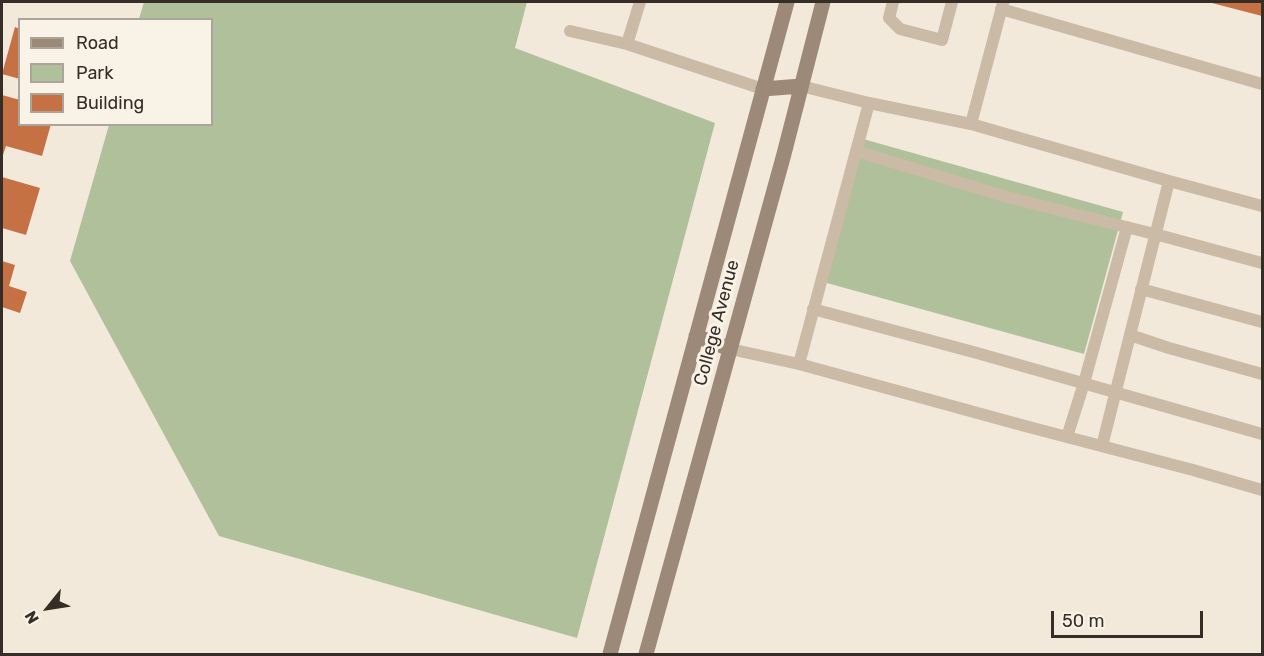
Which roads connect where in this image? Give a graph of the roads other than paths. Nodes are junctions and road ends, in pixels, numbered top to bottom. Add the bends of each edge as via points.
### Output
1 (640, 2) edge
2 (787, 2) edge
3 (823, 2) edge
4 (893, 2) edge
5 (952, 2) edge
6 (1002, 5) edge
7 (570, 31) dead end
8 (627, 45) junction
9 (1263, 84) edge
10 (801, 86) junction
11 (763, 89) junction
12 (869, 103) junction
13 (971, 124) junction
14 (856, 151) junction
15 (1169, 181) junction
16 (1263, 206) edge
17 (1127, 227) junction
18 (1155, 234) junction
19 (1263, 263) edge
20 (1141, 290) junction
21 (813, 309) junction
22 (1263, 322) edge
23 (1130, 335) junction
24 (696, 336) junction
25 (730, 349) junction
26 (799, 364) junction
27 (1263, 374) edge
28 (1084, 383) junction
29 (1116, 392) junction
30 (1263, 434) edge
31 (1067, 438) junction
32 (1102, 446) junction
33 (1263, 490) edge
34 (610, 654) edge
35 (646, 654) edge

1 - 8 lane
2 - 11 main road, College Avenue
3 - 10 main road, College Avenue
4 - 5 lane via 889,18 900,29 942,40
6 - 9 lane
6 - 13 lane
7 - 8 lane
8 - 11 lane
10 - 11 main road
10 - 12 lane
10 - 25 main road, College Avenue
11 - 24 main road, College Avenue
12 - 13 lane
12 - 14 lane
13 - 15 lane
14 - 17 lane via 1007,197
14 - 21 lane
15 - 16 lane
15 - 18 lane
17 - 18 lane
17 - 28 lane
18 - 19 lane
18 - 20 lane
20 - 22 lane
20 - 23 lane
21 - 26 lane
21 - 28 lane
23 - 27 lane
23 - 29 lane
24 - 25 main road
24 - 34 main road, College Avenue
25 - 26 lane
25 - 35 main road, College Avenue
26 - 31 lane
28 - 29 lane
28 - 31 lane
29 - 30 lane
29 - 32 lane
31 - 32 lane
32 - 33 lane

